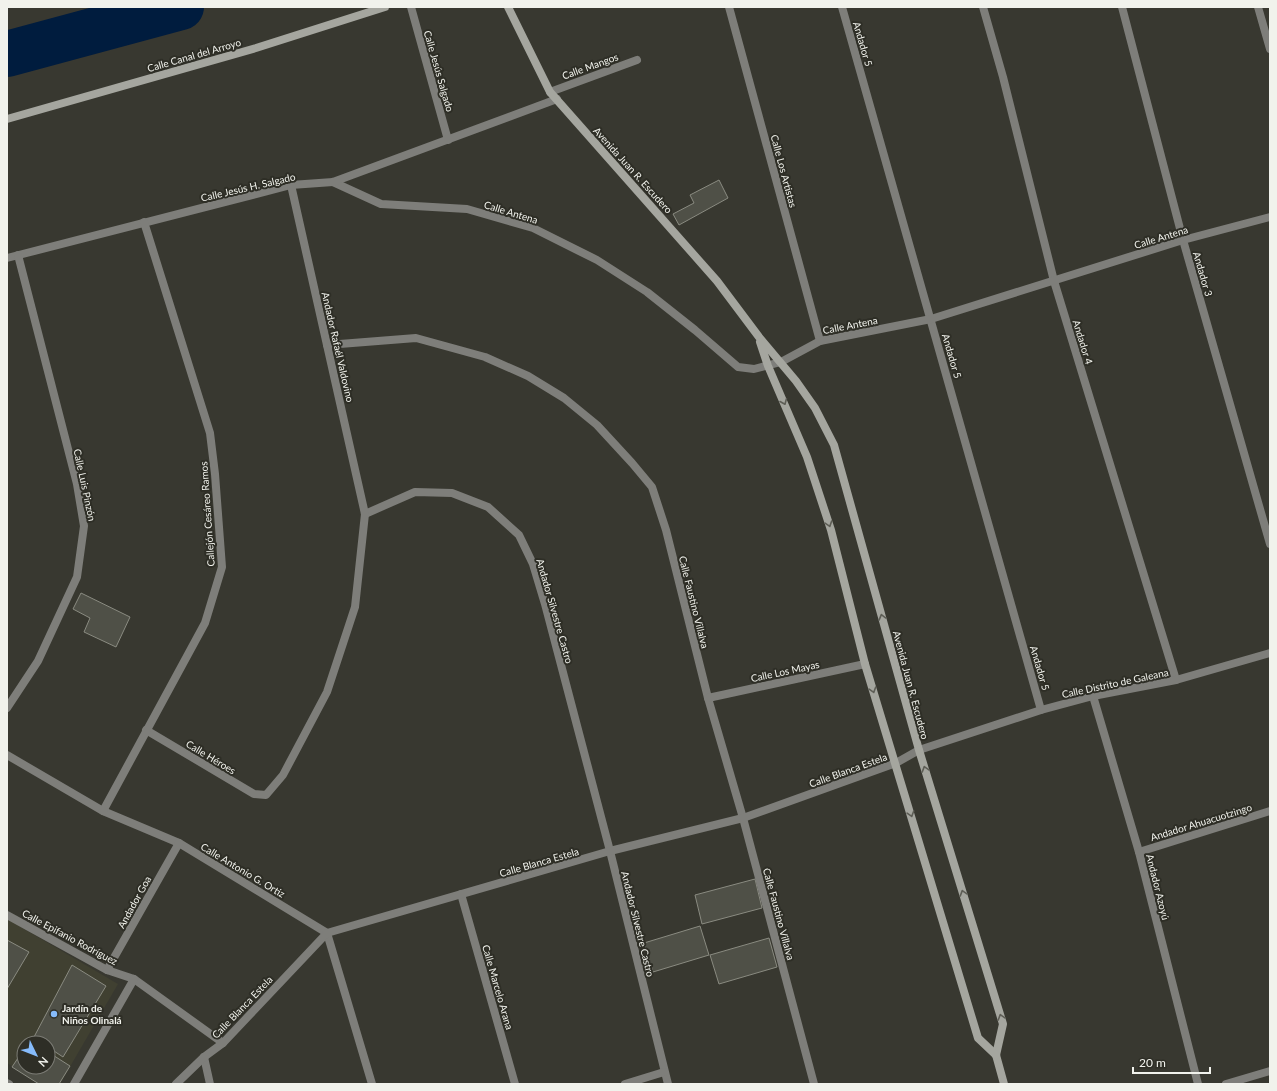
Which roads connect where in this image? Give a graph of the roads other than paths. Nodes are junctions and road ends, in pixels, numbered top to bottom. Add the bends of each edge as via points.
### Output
1 (385, 7) edge
2 (411, 7) edge
3 (508, 7) edge
4 (729, 7) edge
5 (842, 7) edge
6 (983, 7) edge
7 (1122, 7) edge
8 (1258, 7) edge
9 (1270, 49) edge
10 (638, 60) dead end
11 (550, 92) junction
12 (557, 100) junction
13 (7, 119) edge
14 (448, 140) junction
15 (333, 182) junction
16 (291, 185) junction
17 (1270, 217) edge
18 (144, 222) junction
19 (1183, 240) junction
20 (18, 255) junction
21 (7, 258) edge
22 (1054, 281) junction
23 (931, 319) junction
24 (759, 337) junction
25 (820, 341) junction
26 (327, 345) junction
27 (781, 362) junction
28 (768, 366) junction
29 (364, 514) junction
30 (1270, 544) edge
31 (1270, 653) edge
32 (865, 664) junction
33 (1176, 680) junction
34 (1093, 696) junction
35 (708, 698) junction
36 (7, 708) edge
37 (1041, 710) junction
38 (146, 730) junction
39 (919, 750) junction
40 (7, 755) edge
41 (896, 763) junction
42 (103, 810) junction
43 (1269, 814) edge
44 (743, 818) junction
45 (179, 843) junction
46 (610, 851) junction
47 (1139, 852) junction
48 (461, 894) junction
49 (7, 915) edge
50 (327, 933) junction
51 (107, 970) junction
52 (134, 979) junction
53 (223, 1042) junction
54 (996, 1055) junction
55 (204, 1057) junction
56 (1270, 1071) edge
57 (664, 1072) junction
58 (74, 1084) edge
59 (176, 1084) edge
60 (210, 1084) edge
61 (372, 1084) edge
62 (515, 1084) edge
63 (625, 1084) edge
64 (668, 1084) edge
65 (814, 1084) edge
66 (1004, 1084) edge
67 (1198, 1084) edge
68 (1226, 1084) edge

1 - 13 main road, Calle Canal del Arroyo via 256,48
2 - 14 street, Calle Jesús Salgado
3 - 11 main road, Avenida Juan R. Escudero
4 - 25 street, Calle Los Artistas
5 - 23 street, Andador 5
6 - 22 street, Andador 4
7 - 19 street, Andador 3
8 - 9 street
10 - 11 street, Calle Mangos
11 - 12 main road, Avenida Juan R. Escudero
12 - 14 street, Calle Jesús H. Salgado
12 - 24 main road, Avenida Juan R. Escudero via 717,281
14 - 15 street, Calle Jesús H. Salgado
15 - 16 street, Calle Jesús H. Salgado
15 - 28 street, Calle Antena via 381,204 467,209 533,228 597,260 647,292 738,366 754,369
16 - 18 street, Calle Jesús H. Salgado
16 - 26 street, Andador Rafaél Valdovino
17 - 19 street, Calle Antena
18 - 20 street, Calle Jesús H. Salgado
18 - 38 street, Callejón Cesáreo Ramos via 210,433 222,567 205,623
19 - 22 street, Calle Antena
19 - 30 street, Andador 3
20 - 21 street, Calle Jesús H. Salgado
20 - 36 street, Calle Luis Pinzón via 77,484 84,526 77,577 38,660
22 - 23 street, Calle Antena
22 - 33 street, Andador 4
23 - 25 street, Calle Antena
23 - 37 street, Andador 5
24 - 27 main road, Avenida Juan R. Escudero
24 - 28 main road, Avenida Juan R. Escudero
25 - 27 street, Calle Antena
26 - 29 street, Andador Rafaél Valdovino
26 - 35 street, Calle Faustino Villalva via 416,338 485,357 534,380 564,398 597,425 652,487 666,530
27 - 28 street, Calle Antena
39 -> 27 main road, Avenida Juan R. Escudero via 834,445 815,408
28 -> 32 main road, Avenida Juan R. Escudero via 807,457 831,530
29 - 38 street, Calle Héroes via 355,607 327,692 284,775 266,795 254,794
29 - 46 street, Andador Silvestre Castro via 415,492 452,494 488,507 519,535 533,564 545,604
31 - 33 street, Calle Distrito de Galeana
32 - 35 street, Calle Los Mayas
32 -> 41 main road, Avenida Juan R. Escudero
33 - 34 street, Calle Distrito de Galeana
34 - 37 street, Calle Distrito de Galeana
34 - 47 street, Andador Azoyú
35 - 44 street, Calle Faustino Villalva
37 - 39 street, Calle Distrito de Galeana
38 - 42 street, Callejón Cesáreo Ramos
39 - 41 street, Calle Blanca Estela
54 -> 39 main road, Avenida Juan R. Escudero via 1003,1024
40 - 42 street, Calle Antonio G. Ortiz
41 - 44 street, Calle Blanca Estela
41 -> 54 main road, Avenida Juan R. Escudero via 978,1038
42 - 45 street, Calle Antonio G. Ortiz
43 - 47 street, Andador Ahuacuotzingo
44 - 46 street, Calle Blanca Estela
44 - 65 street, Calle Faustino Villalva
45 - 50 street, Calle Antonio G. Ortiz
45 - 51 street, Andador Goa
46 - 48 street, Calle Blanca Estela
46 - 57 street, Andador Silvestre Castro
47 - 67 street, Andador Azoyú
48 - 50 street, Calle Blanca Estela
48 - 62 street, Calle Marcelo Arana
49 - 51 street, Calle Epifanio Rodríguez
50 - 53 street, Calle Blanca Estela
50 - 61 street
51 - 52 street, Calle Epifanio Rodríguez
52 - 53 street, Calle Epifanio Rodríguez
52 - 58 street
53 - 55 street, Calle Blanca Estela
54 - 66 main road, Avenida Juan R. Escudero
55 - 59 street, Calle Blanca Estela
55 - 60 street
56 - 68 street
57 - 63 street
57 - 64 street, Andador Silvestre Castro

